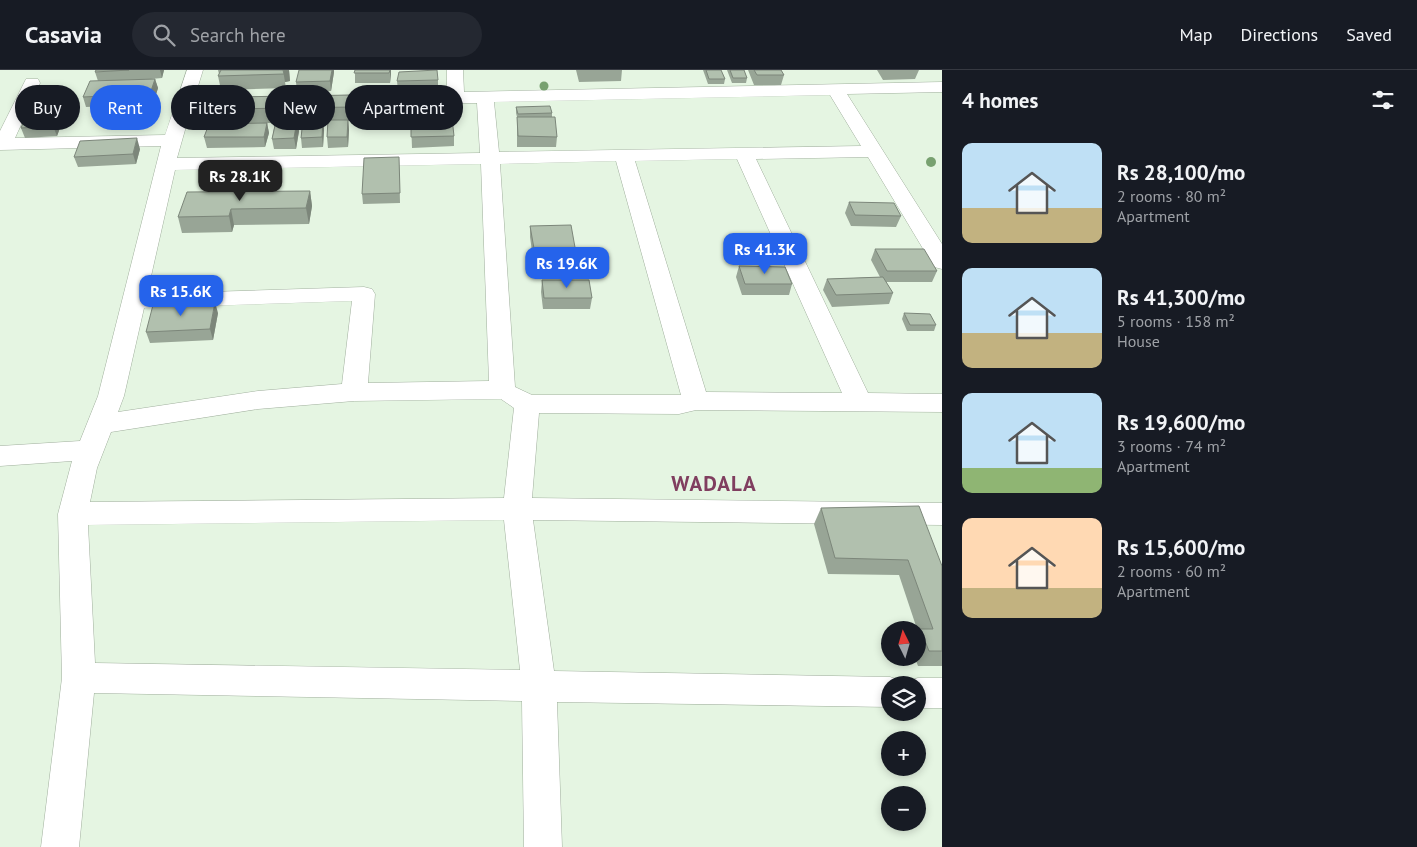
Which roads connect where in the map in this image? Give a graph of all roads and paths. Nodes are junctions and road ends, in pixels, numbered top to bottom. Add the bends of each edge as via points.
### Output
1 (196, 70) edge
2 (455, 70) edge
3 (928, 70) edge
4 (32, 83) dead end
5 (192, 85) edge
6 (456, 85) edge
7 (942, 86) edge
8 (835, 89) junction
9 (485, 98) junction
10 (463, 99) edge
11 (177, 130) edge
12 (2, 144) edge
13 (874, 151) junction
14 (170, 152) junction
15 (744, 153) junction
16 (624, 156) junction
17 (490, 158) junction
18 (942, 262) edge
19 (134, 301) junction
20 (502, 390) junction
21 (354, 392) junction
22 (696, 401) junction
23 (942, 403) edge
24 (527, 404) junction
25 (860, 404) junction
26 (99, 424) junction
27 (90, 450) junction
28 (0, 456) edge
29 (518, 507) junction
30 (73, 514) junction
31 (942, 514) edge
32 (79, 678) junction
33 (540, 687) junction
34 (881, 692) edge
35 (926, 693) edge
36 (942, 693) edge
37 (60, 847) edge
38 (543, 847) edge

1 - 5 street
2 - 6 street
3 - 7 street
4 - 12 street
7 - 8 street
8 - 9 street
8 - 13 street
9 - 10 street
9 - 17 street
11 - 14 street
12 - 14 street
13 - 15 street
13 - 18 street
14 - 17 street
14 - 19 street
15 - 16 street
15 - 25 street
16 - 17 street
16 - 22 street
17 - 20 street
19 - 21 street via 364,294
19 - 26 street via 110,396
20 - 21 street
20 - 24 street
21 - 26 street via 258,400
22 - 24 street via 679,405
22 - 25 street
23 - 25 street
24 - 29 street
26 - 27 street
27 - 28 street
27 - 30 street
29 - 30 street
29 - 31 street
29 - 33 street
30 - 32 street
32 - 33 street
32 - 37 street
33 - 34 street
33 - 38 street
35 - 36 street

